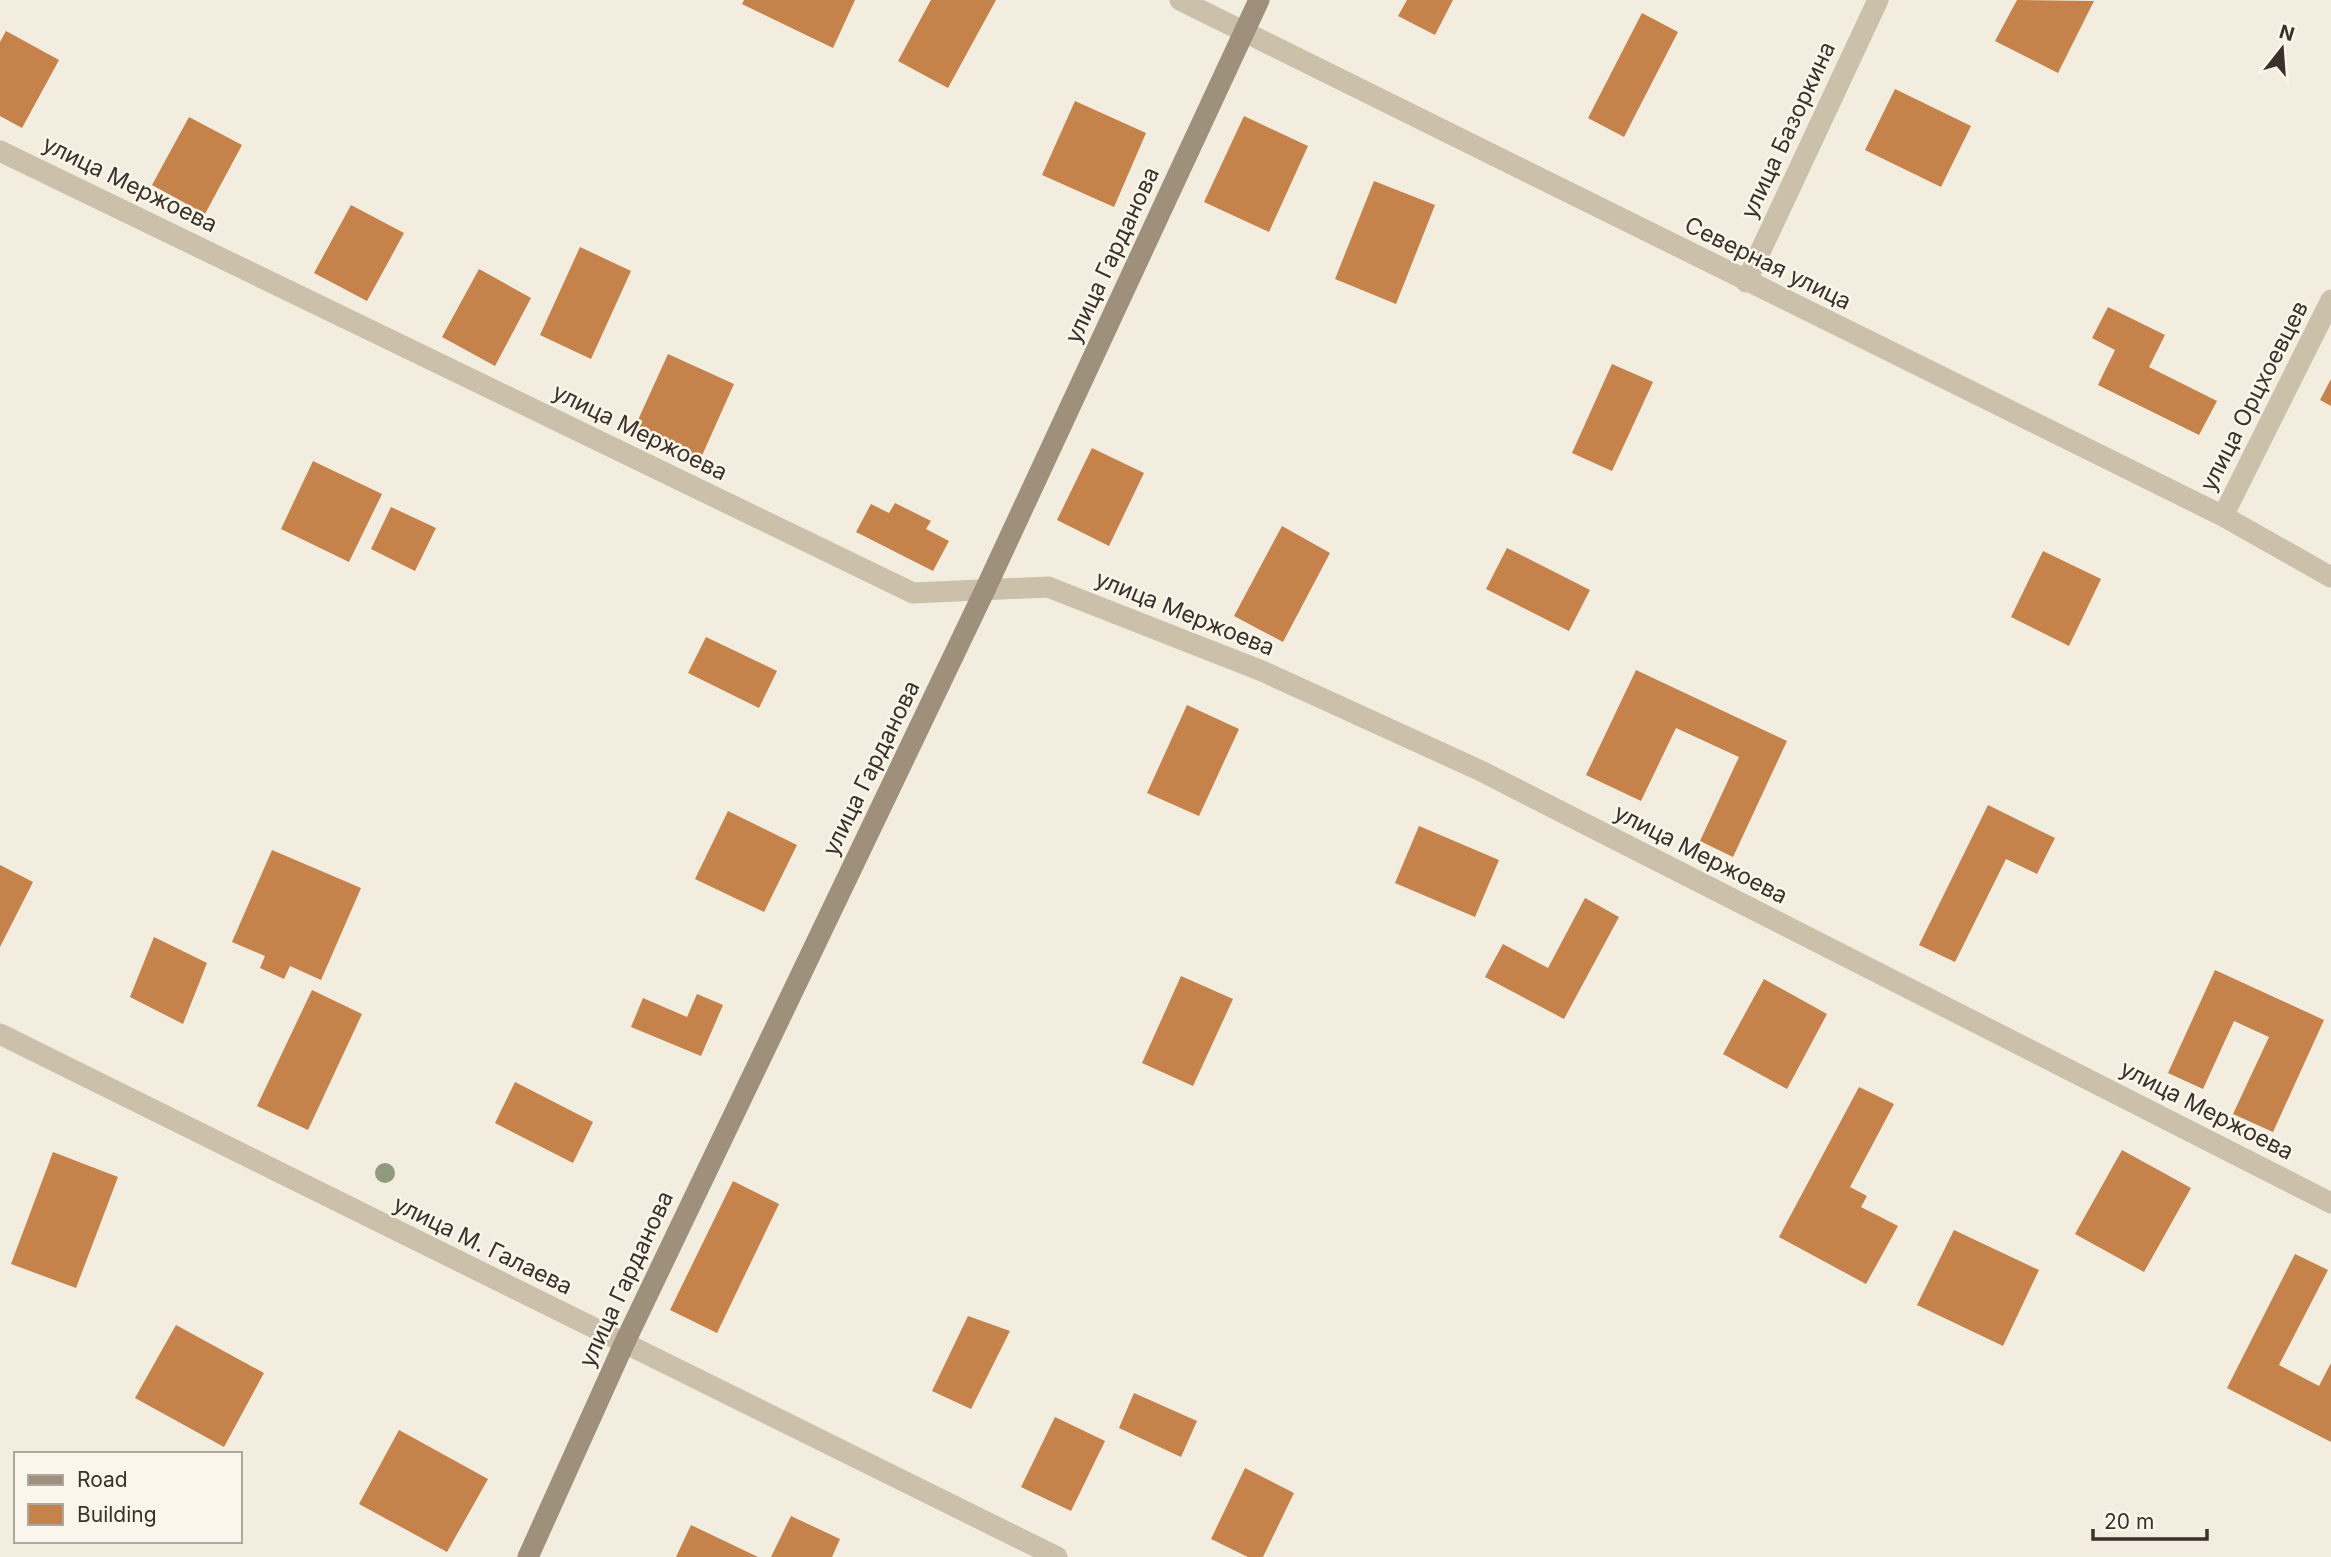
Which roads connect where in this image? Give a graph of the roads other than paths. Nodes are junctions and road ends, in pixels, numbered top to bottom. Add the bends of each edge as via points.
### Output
1 (1180, 0) edge
2 (1259, 0) edge
3 (1878, 0) edge
4 (1243, 33) junction
5 (0, 150) edge
6 (1746, 282) junction
7 (2331, 300) edge
8 (2223, 516) junction
9 (2331, 577) edge
10 (984, 592) junction
11 (0, 1034) edge
12 (2331, 1203) edge
13 (624, 1344) junction
14 (528, 1557) edge
15 (1057, 1557) edge

1 - 4 street, Северная улица
2 - 4 street, улица Гарданова
3 - 6 street, улица Базоркина
4 - 6 street, Северная улица
4 - 10 street, улица Гарданова
5 - 10 street, улица Мержоева via 913,593
6 - 8 street, Северная улица
7 - 8 street, улица Орцхоевцев
8 - 9 street, Северная улица
10 - 12 street, улица Мержоева via 1048,587 1262,671 1479,770
10 - 13 street, улица Гарданова
11 - 13 street, улица М. Галаева
13 - 14 street, улица Гарданова
13 - 15 street, улица М. Галаева

